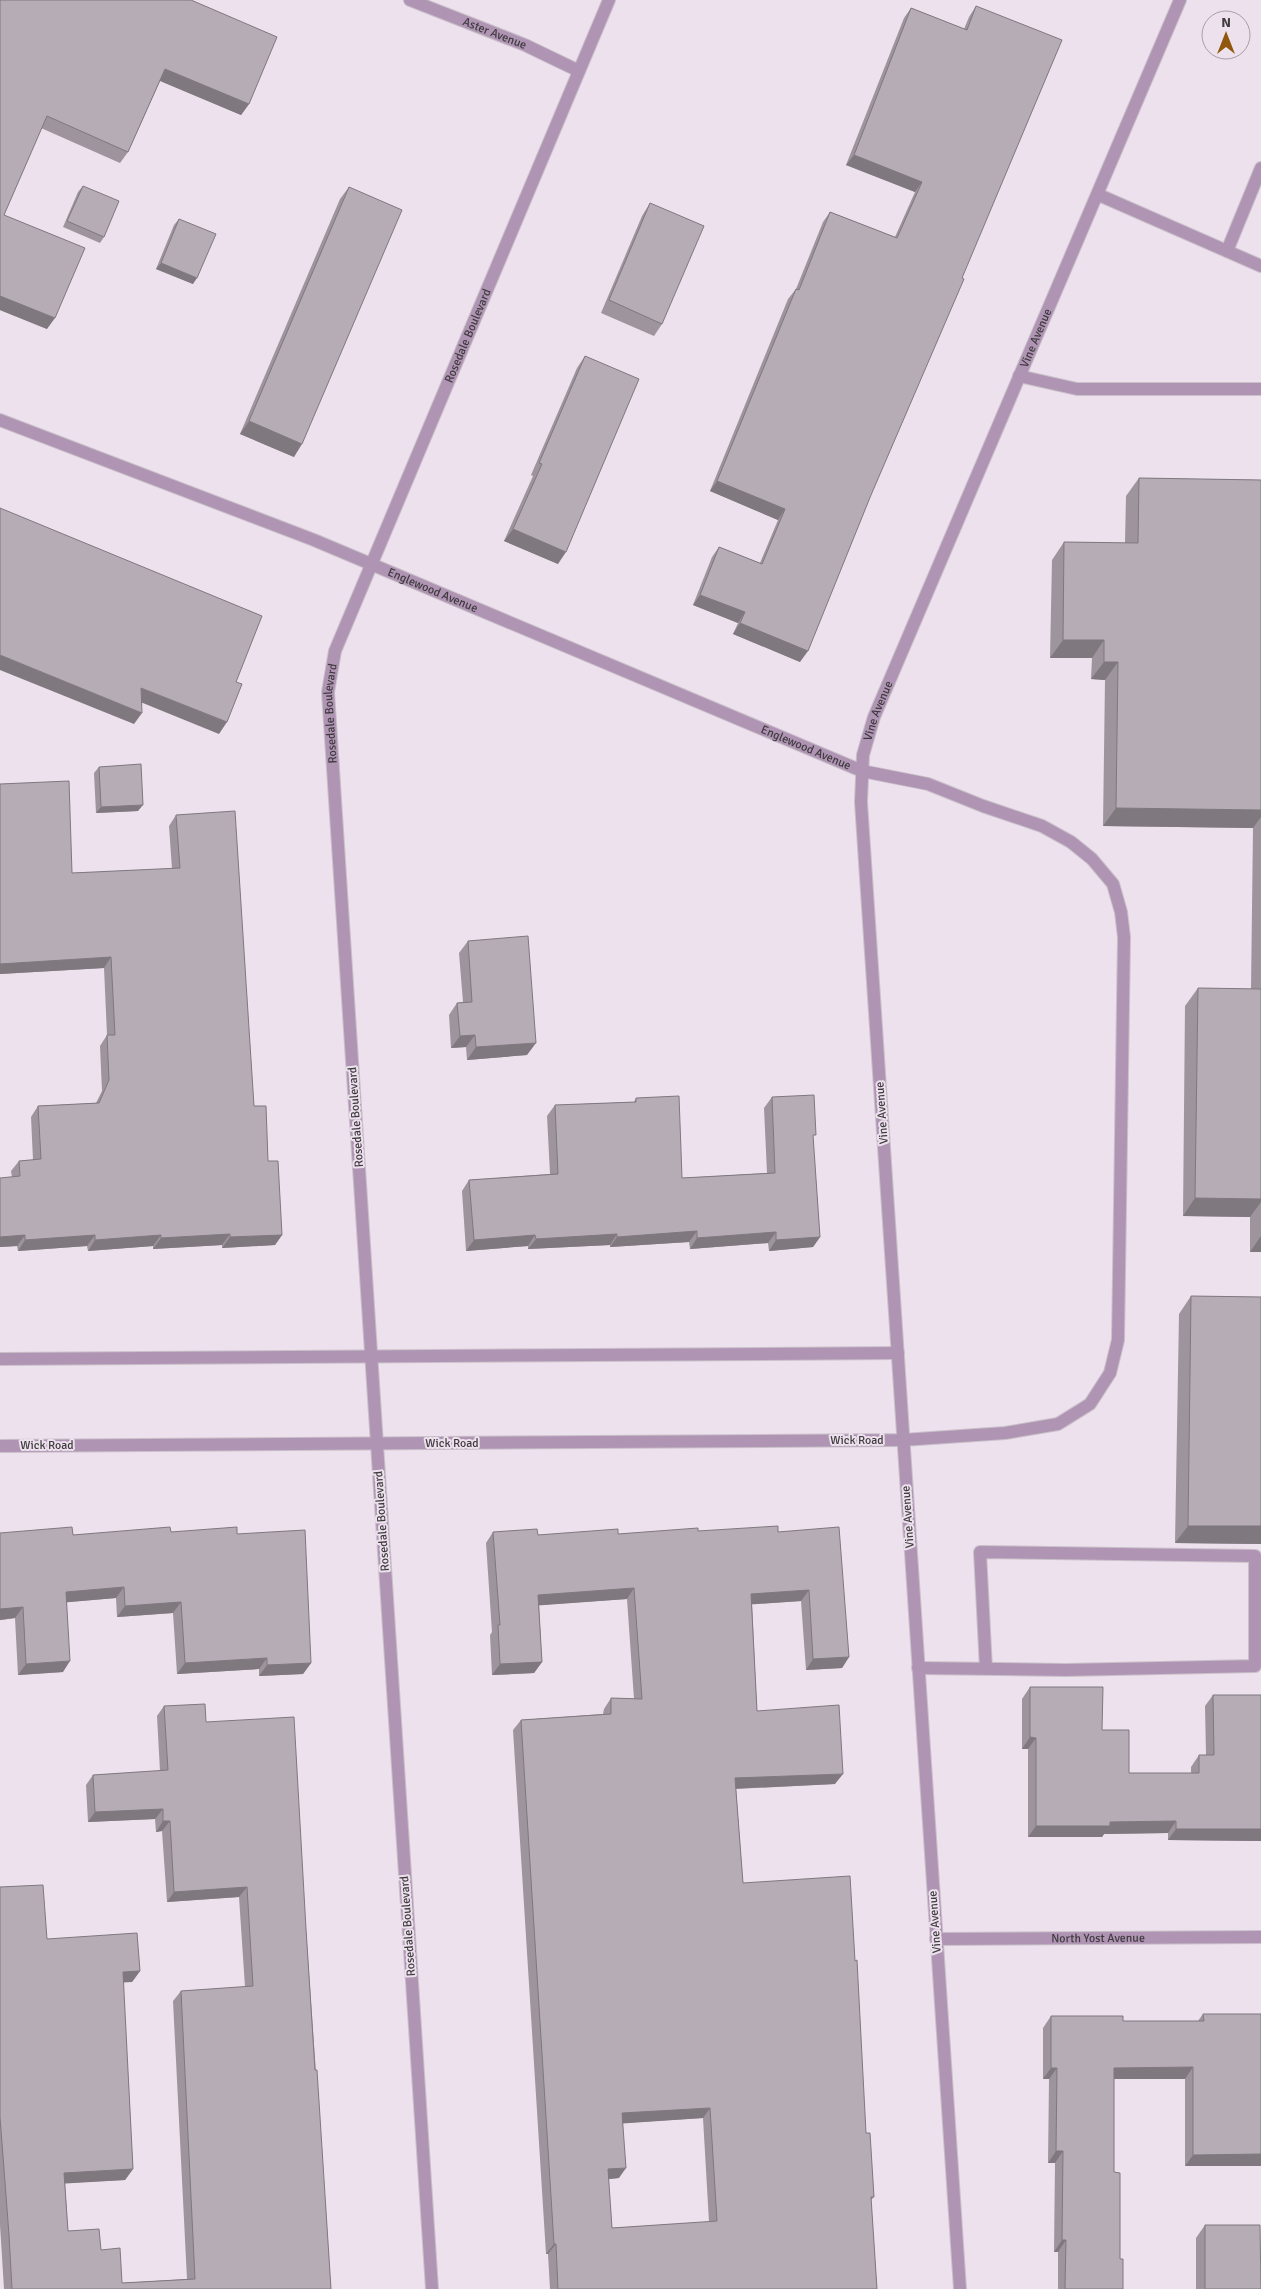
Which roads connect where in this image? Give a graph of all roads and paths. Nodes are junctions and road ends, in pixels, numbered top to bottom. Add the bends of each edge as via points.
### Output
1 (410, 0) edge
2 (609, 0) edge
3 (1180, 0) edge
4 (579, 71) junction
5 (1261, 168) edge
6 (1098, 194) junction
7 (1227, 251) junction
8 (1261, 266) edge
9 (1019, 376) junction
10 (1261, 389) edge
11 (0, 420) edge
12 (370, 565) junction
13 (862, 771) junction
14 (898, 1353) junction
15 (372, 1356) junction
16 (0, 1359) edge
17 (903, 1440) junction
18 (377, 1443) junction
19 (0, 1446) edge
20 (918, 1668) junction
21 (986, 1668) junction
22 (1261, 1937) edge
23 (936, 1939) junction
24 (432, 2289) edge
25 (960, 2289) edge

1 - 4 street, Aster Avenue via 525,45
2 - 4 street, Rosedale Boulevard
3 - 6 street, Vine Avenue
4 - 12 street, Rosedale Boulevard
5 - 7 street
6 - 7 street
6 - 9 street, Vine Avenue
7 - 8 street
9 - 10 street via 1077,389
9 - 13 street, Vine Avenue via 874,717
11 - 12 street, Englewood Avenue via 314,540
12 - 13 street, Englewood Avenue
12 - 15 street, Rosedale Boulevard via 335,651 328,692
13 - 14 street, Vine Avenue
13 - 17 street, Englewood Avenue via 928,784 1042,826 1071,842 1092,859 1113,884 1124,937 1120,1295 1118,1340 1110,1373 1090,1404 1058,1424 1005,1433
14 - 15 street
14 - 17 street, Vine Avenue
15 - 16 street
15 - 18 street, Rosedale Boulevard
17 - 18 street, Wick Road
17 - 20 street, Vine Avenue
18 - 19 street, Wick Road
18 - 24 street, Rosedale Boulevard
20 - 21 street
20 - 23 street, Vine Avenue
21 - 21 street via 980,1552 1254,1556 1254,1666 1066,1670
22 - 23 street, North Yost Avenue
23 - 25 street, Vine Avenue

